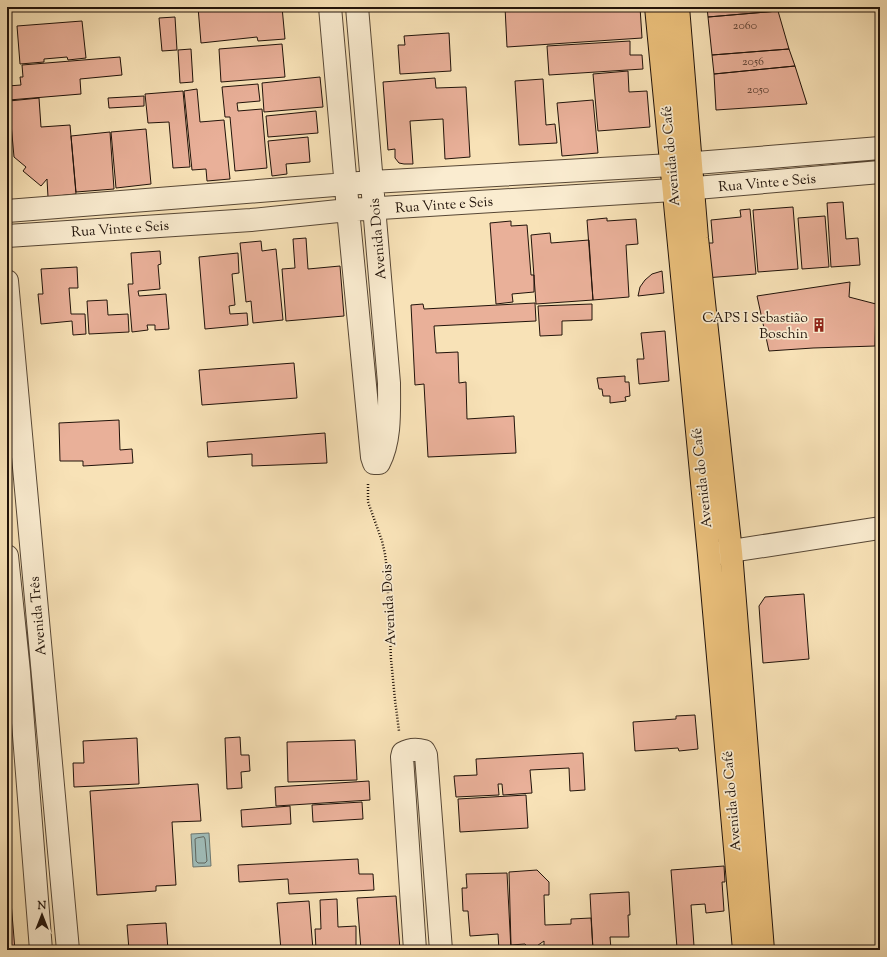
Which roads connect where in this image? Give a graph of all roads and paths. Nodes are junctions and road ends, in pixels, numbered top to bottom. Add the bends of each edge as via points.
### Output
1 (330, 7) edge
2 (357, 7) edge
3 (656, 7) edge
4 (678, 7) edge
5 (880, 148) edge
6 (681, 164) junction
7 (880, 172) edge
8 (372, 182) junction
9 (346, 184) junction
10 (683, 189) junction
11 (374, 209) junction
12 (348, 210) junction
13 (7, 211) edge
14 (7, 236) edge
15 (7, 282) edge
16 (373, 461) junction
17 (880, 528) edge
18 (732, 552) junction
19 (709, 555) junction
20 (7, 556) edge
21 (404, 753) junction
22 (42, 950) edge
23 (68, 950) edge
24 (415, 950) edge
25 (441, 950) edge
26 (744, 950) edge
27 (764, 950) edge

1 - 9 street, Avenida Dois
2 - 8 street, Avenida Dois
3 - 6 main road, Avenida do Café
4 - 6 main road, Avenida do Café
5 - 6 street, Rua Vinte e Seis
6 - 8 street, Rua Vinte e Seis
6 - 10 main road, Avenida do Café
7 - 10 street, Rua Vinte e Seis
8 - 9 street, Rua Vinte e Seis
8 - 11 street, Avenida Dois
9 - 12 street, Avenida Dois
9 - 13 street, Rua Vinte e Seis
10 - 11 street, Rua Vinte e Seis
10 - 18 main road, Avenida do Café via 697,238
10 - 19 main road, Avenida do Café
11 - 12 street, Rua Vinte e Seis
11 - 16 street, Avenida Dois via 389,383 389,410 382,457 379,464 374,464
12 - 14 street, Rua Vinte e Seis via 251,220
12 - 16 street, Avenida Dois
15 - 23 street, Avenida Três
16 - 21 path, Avenida Dois via 369,473 368,502 385,554 391,659
17 - 18 street
18 - 19 street
18 - 27 main road, Avenida do Café
19 - 26 main road, Avenida do Café
20 - 22 street, Avenida Três
21 - 24 street via 402,757
21 - 25 street via 418,750 426,755

